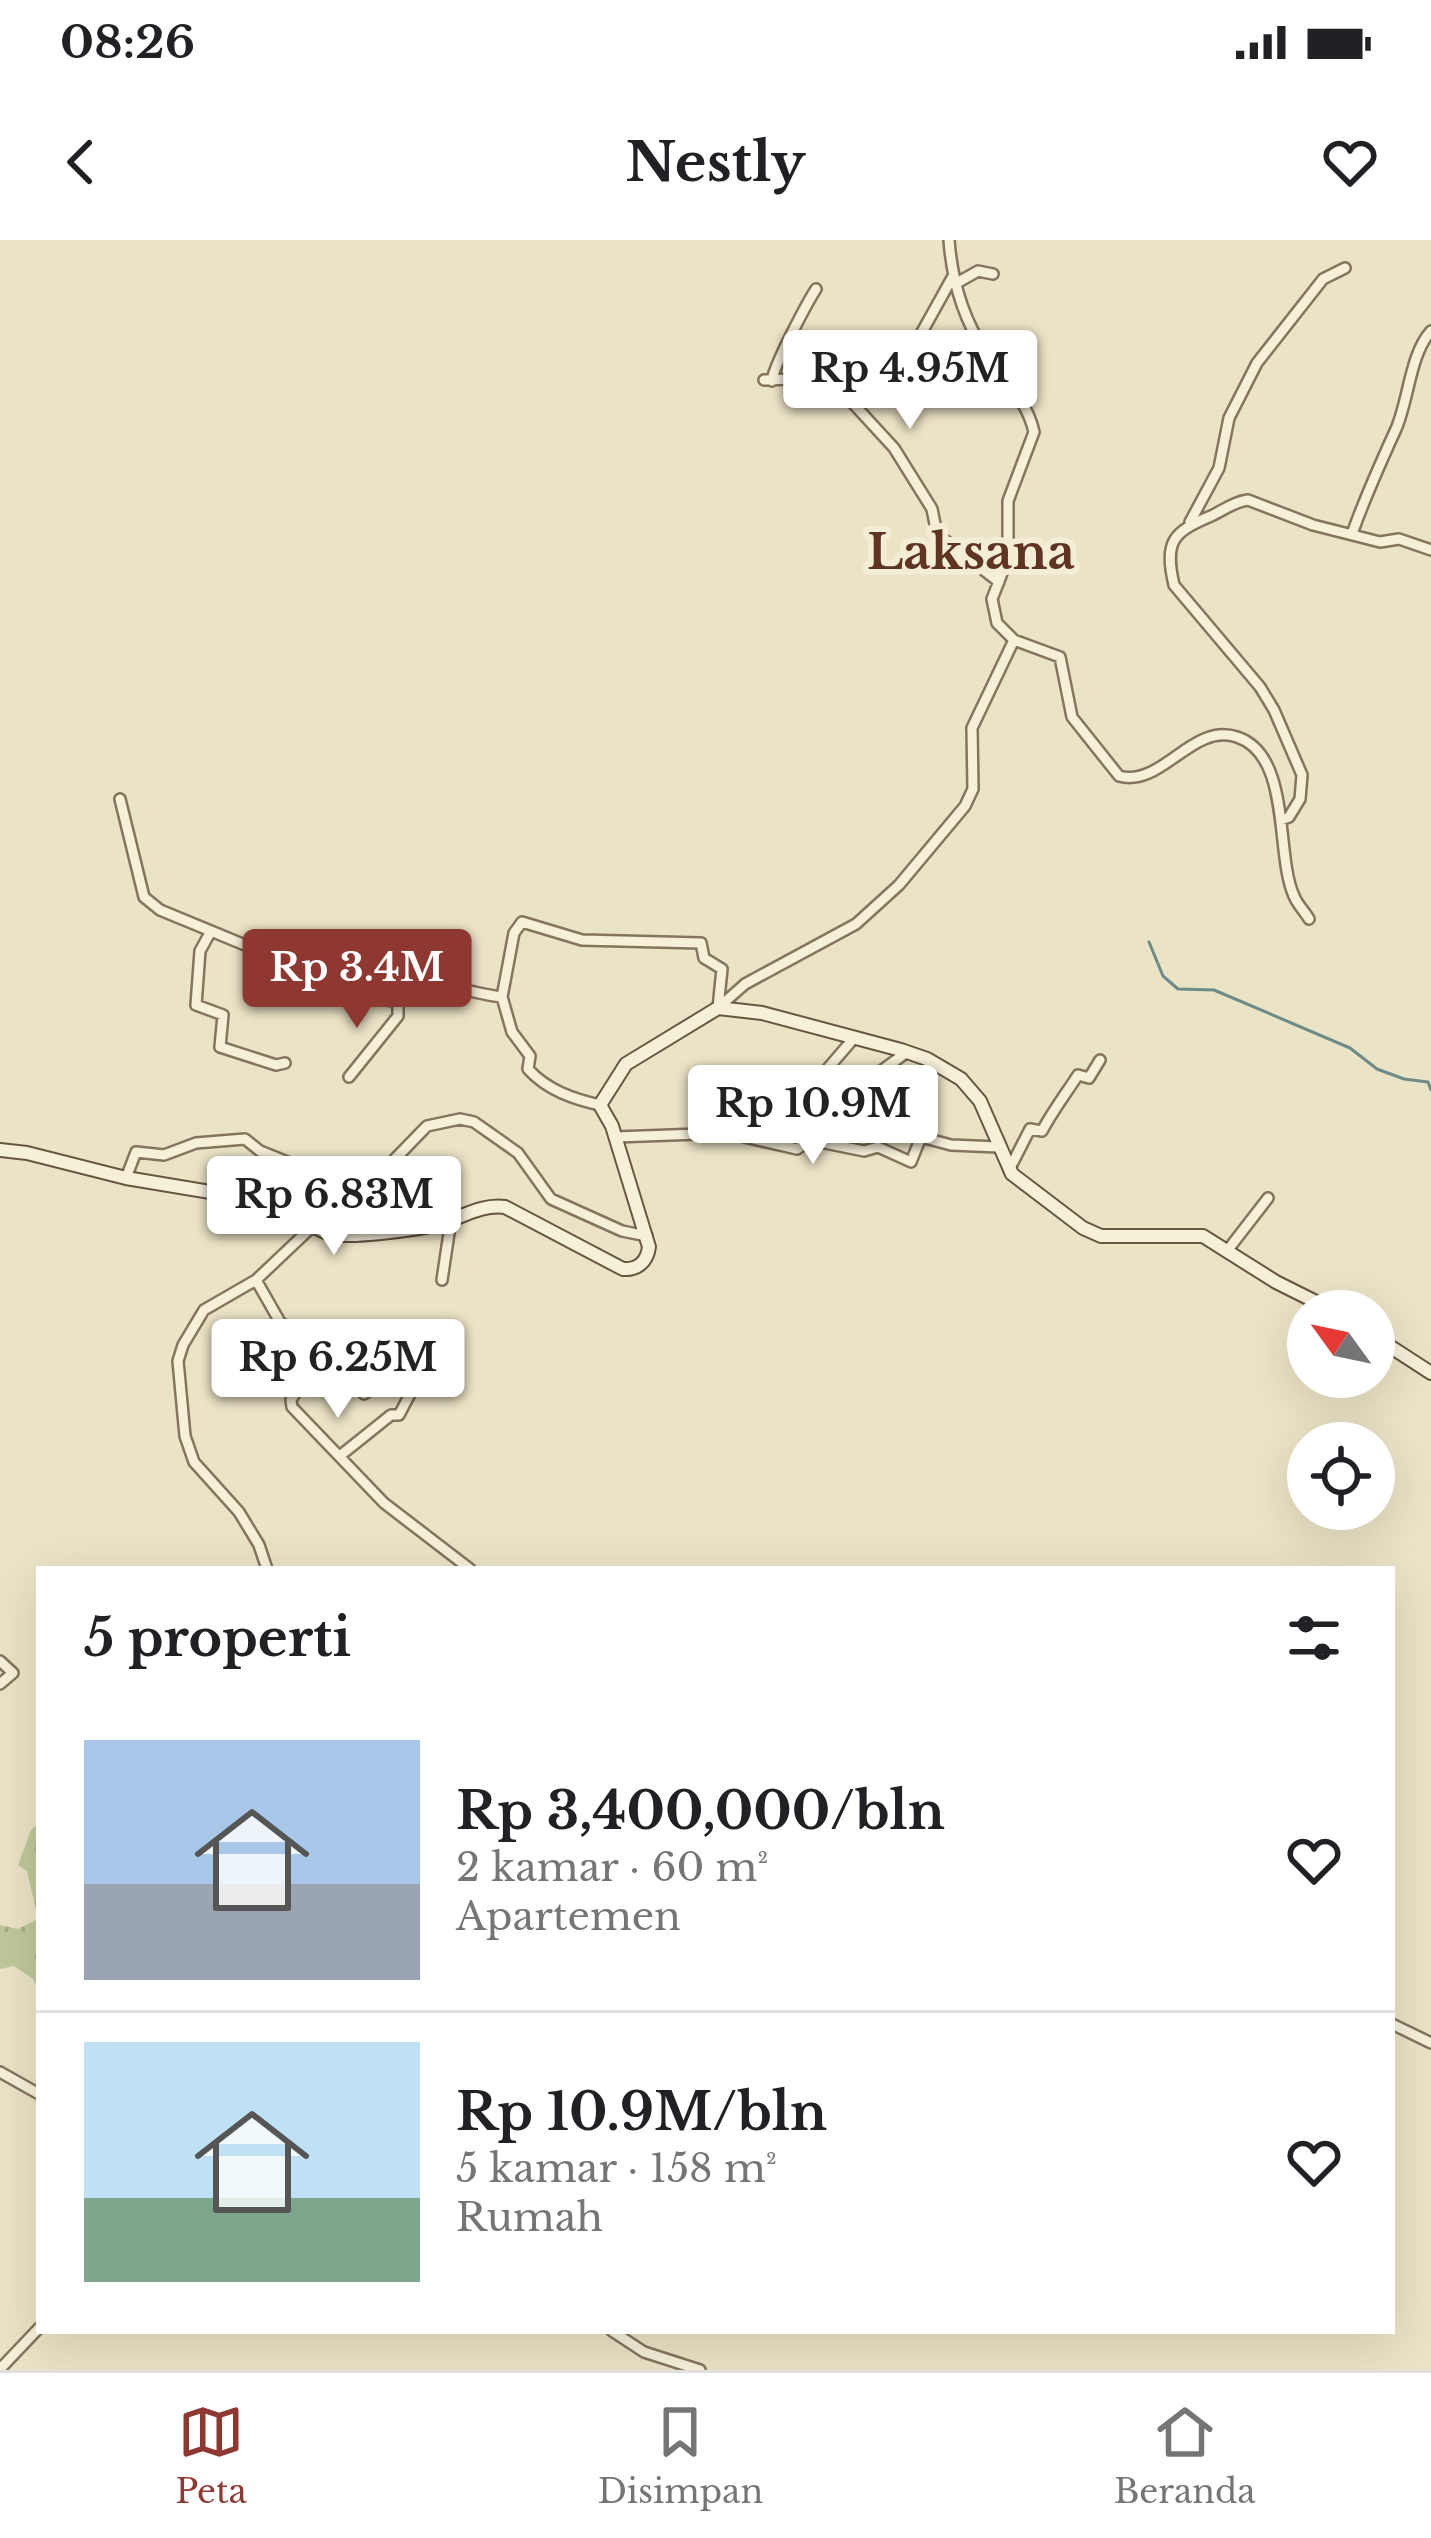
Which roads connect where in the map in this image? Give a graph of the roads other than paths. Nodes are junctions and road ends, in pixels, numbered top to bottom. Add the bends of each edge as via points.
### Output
1 (949, 240) edge
2 (1345, 268) dead end
3 (993, 274) dead end
4 (954, 281) junction
5 (816, 289) dead end
6 (1431, 331) edge
7 (849, 399) junction
8 (1190, 522) junction
9 (1352, 534) junction
10 (1431, 550) edge
11 (998, 582) junction
12 (1015, 640) junction
13 (120, 799) dead end
14 (1281, 820) junction
15 (1310, 920) dead end
16 (211, 932) junction
17 (502, 997) junction
18 (398, 998) junction
19 (718, 1007) junction
20 (854, 1038) junction
21 (907, 1052) junction
22 (1100, 1060) dead end
23 (285, 1063) dead end
24 (823, 1074) dead end
25 (349, 1077) dead end
26 (862, 1085) dead end
27 (600, 1105) junction
28 (616, 1137) junction
29 (998, 1147) junction
30 (0, 1150) edge
31 (1009, 1170) junction
32 (126, 1178) junction
33 (1268, 1198) dead end
34 (451, 1220) junction
35 (313, 1226) junction
36 (646, 1236) junction
37 (1227, 1251) junction
38 (256, 1280) junction
39 (442, 1280) dead end
40 (1292, 1290) edge
41 (1395, 1350) edge
42 (1431, 1373) edge
43 (364, 1394) dead end
44 (341, 1455) junction
45 (266, 1566) edge
46 (466, 1566) edge
47 (0, 1661) edge
48 (0, 1684) edge
49 (1395, 2025) edge
50 (1431, 2043) edge
51 (0, 2072) edge
52 (36, 2092) edge
53 (36, 2331) edge
54 (617, 2334) edge
55 (3, 2367) edge
56 (700, 2370) edge

1 - 4 street
2 - 8 street via 1323,279 1257,363 1228,418 1220,468
3 - 4 street
4 - 7 street via 907,359 871,366
4 - 11 street via 982,346 1033,425 1008,501 1008,558
5 - 7 street via 768,380 792,379
6 - 9 street
7 - 11 street via 894,448 932,509 937,534
8 - 9 street via 1248,500
8 - 14 street via 1172,546 1174,585 1261,687 1302,775 1300,799
9 - 10 street
11 - 12 street via 992,608
12 - 14 street via 1060,656 1072,717 1119,776 1137,777 1204,739 1232,735 1267,762
12 - 19 street via 972,728 973,788 965,806 866,916
13 - 16 street via 144,897
14 - 15 street via 1292,894
16 - 18 street via 340,992
16 - 23 street via 200,951 196,1005 223,1015 220,1047
17 - 18 street via 421,981 405,984
17 - 19 street via 522,922 582,940 701,943 704,958 722,969
17 - 27 street via 534,1076
18 - 25 street via 398,1016
19 - 20 main road
19 - 27 main road via 626,1064
20 - 21 main road
20 - 24 street
21 - 26 street
21 - 29 main road via 962,1079
22 - 31 street via 1088,1079 1078,1076 1059,1097 1042,1131 1029,1130
27 - 28 main road
28 - 29 street via 727,1133 797,1148 810,1140 878,1148 911,1162 921,1137
28 - 36 main road
29 - 31 main road
30 - 32 main road
31 - 37 main road via 1101,1236 1192,1233
32 - 35 main road via 276,1203
32 - 36 street via 136,1151 164,1155 238,1138 305,1169 390,1182 394,1160 427,1126 460,1119 518,1153 551,1199
33 - 37 street
34 - 35 main road via 350,1234
34 - 36 main road via 506,1207 623,1269 644,1260
34 - 39 street
35 - 38 street
37 - 40 main road
38 - 44 street via 280,1322 320,1354 290,1403
38 - 45 street via 204,1310 182,1345 178,1380 194,1462 239,1512
41 - 42 main road
43 - 44 street via 393,1375 415,1385 399,1414
44 - 46 street via 384,1503
47 - 48 street via 13,1673
49 - 50 street
51 - 52 street
53 - 55 street
54 - 56 street

